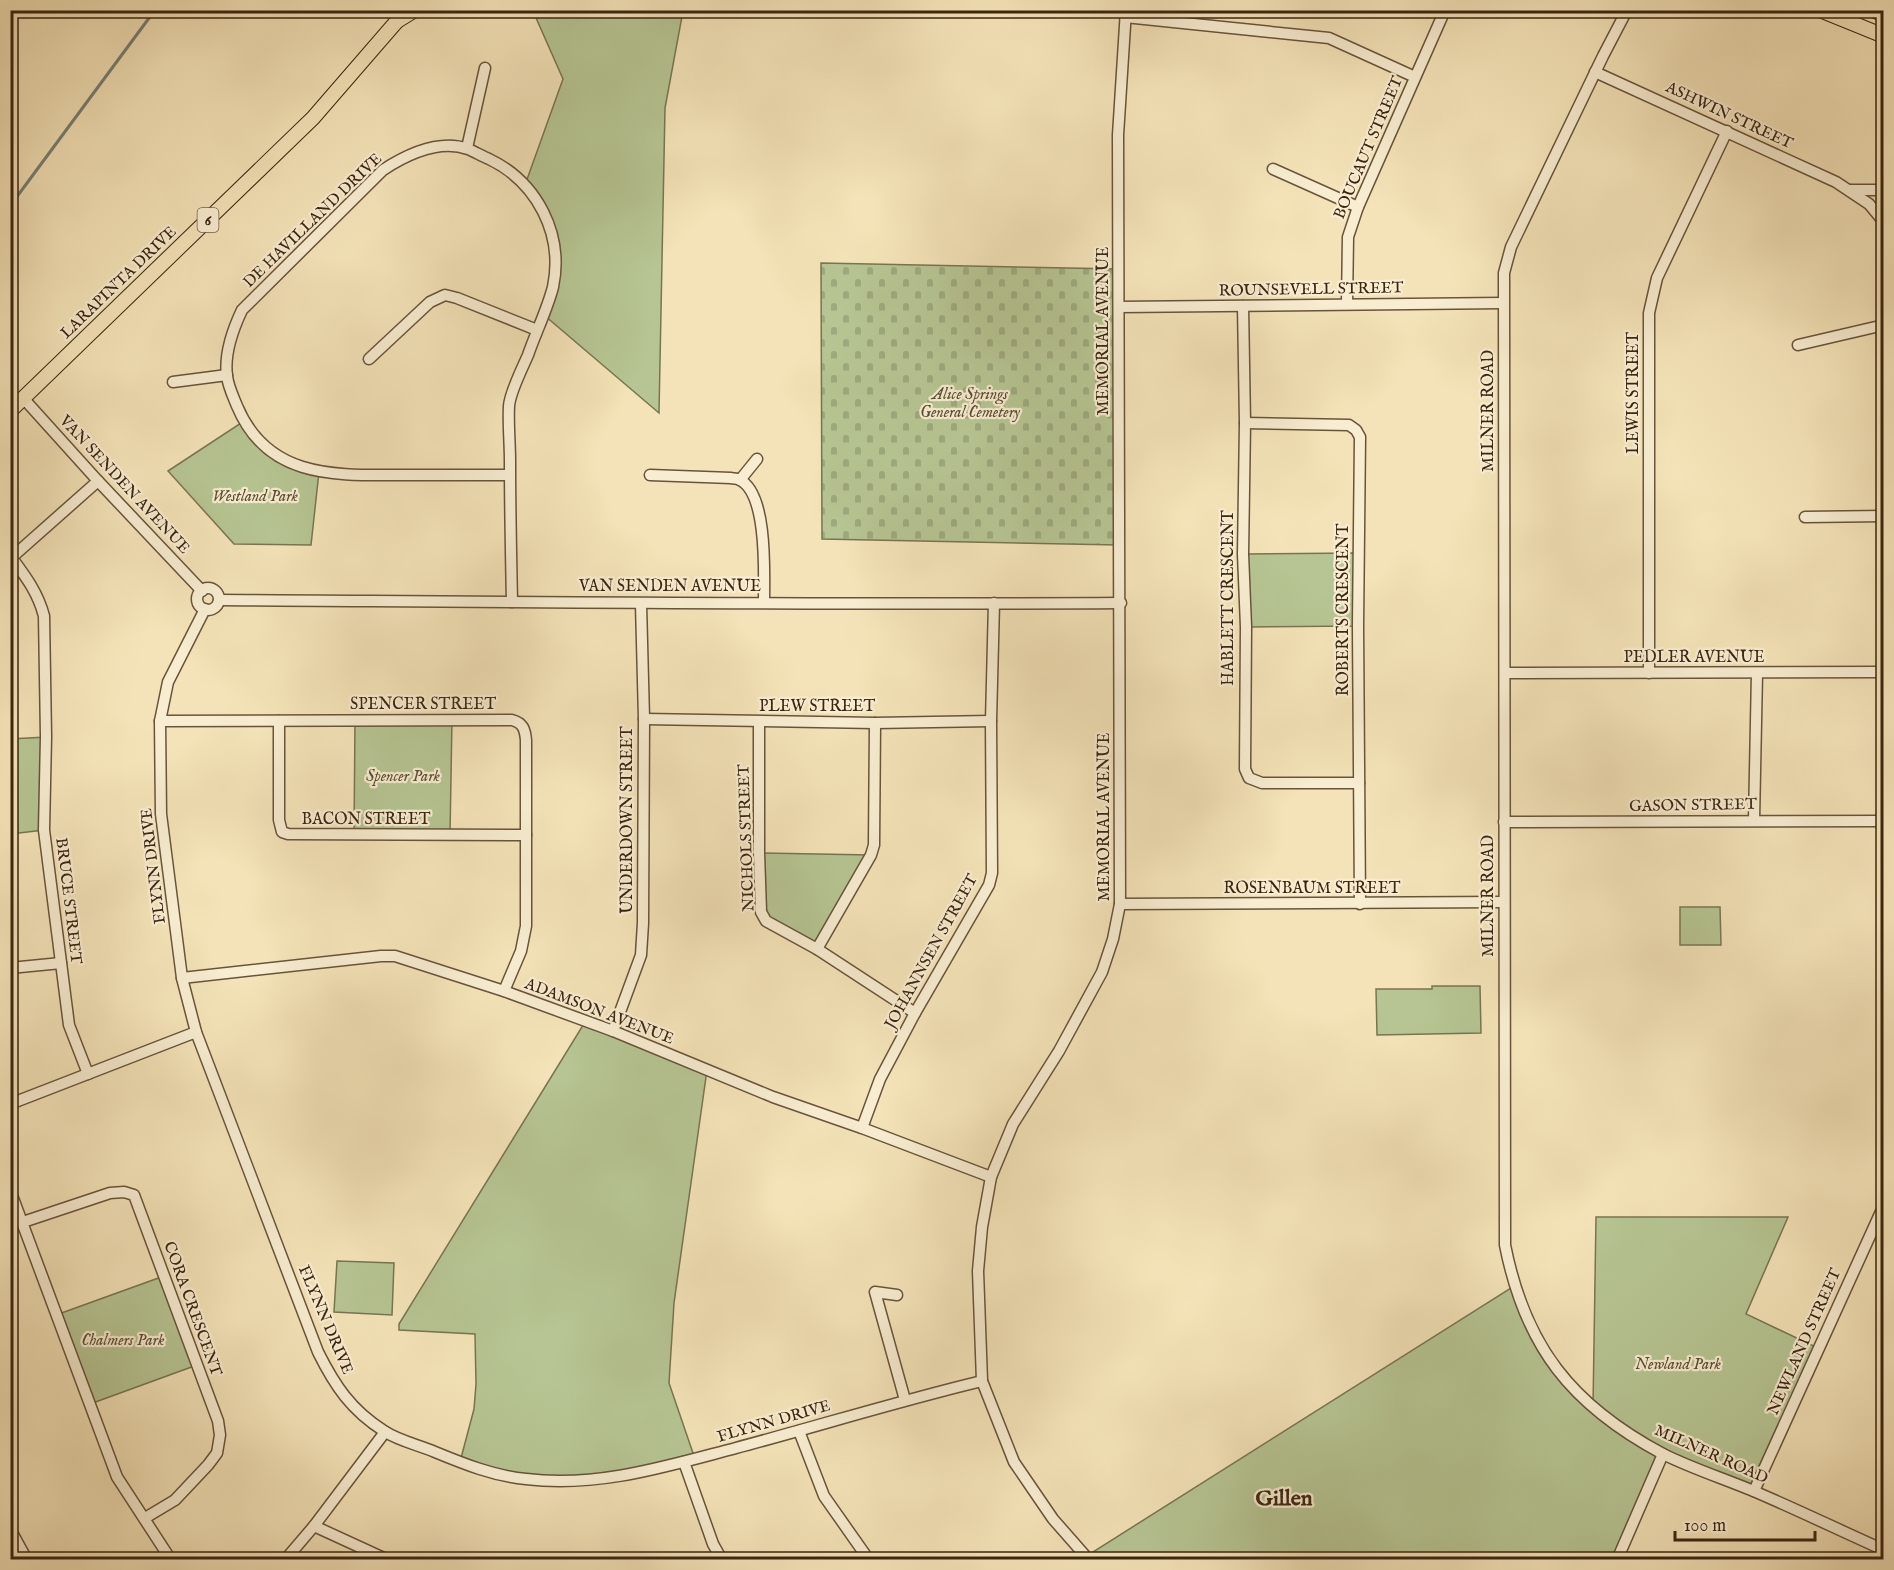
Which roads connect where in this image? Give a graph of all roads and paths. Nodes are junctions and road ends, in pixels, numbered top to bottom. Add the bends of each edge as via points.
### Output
1 (416, 10) edge
2 (1445, 10) edge
3 (1619, 10) edge
4 (1627, 10) edge
5 (1820, 10) edge
6 (1873, 10) edge
7 (1126, 14) edge
8 (1884, 15) edge
9 (400, 16) edge
10 (1884, 36) edge
11 (1603, 56) junction
12 (485, 68) dead end
13 (1595, 72) junction
14 (1415, 77) junction
15 (1727, 131) junction
16 (467, 148) junction
17 (1273, 169) dead end
18 (1849, 190) junction
19 (1884, 190) edge
20 (1358, 207) junction
21 (1884, 222) edge
22 (1503, 303) junction
23 (1347, 304) junction
24 (1243, 306) junction
25 (1119, 307) junction
26 (1884, 325) edge
27 (537, 330) junction
28 (1798, 345) dead end
29 (369, 359) dead end
30 (227, 375) junction
31 (172, 382) dead end
32 (24, 399) junction
33 (10, 411) edge
34 (1245, 423) junction
35 (757, 459) dead end
36 (510, 475) junction
37 (650, 475) dead end
38 (740, 480) junction
39 (98, 481) junction
40 (1884, 516) edge
41 (1805, 517) dead end
42 (11, 559) edge
43 (202, 591) junction
44 (219, 600) junction
45 (512, 602) junction
46 (764, 602) junction
47 (994, 603) junction
48 (1121, 603) junction
49 (640, 604) junction
50 (205, 609) junction
51 (1884, 672) edge
52 (1505, 673) junction
53 (1649, 673) junction
54 (1757, 673) junction
55 (644, 719) junction
56 (160, 721) junction
57 (279, 721) junction
58 (991, 721) junction
59 (759, 722) junction
60 (875, 723) junction
61 (1359, 783) junction
62 (1754, 820) junction
63 (1884, 821) edge
64 (1504, 822) junction
65 (526, 836) junction
66 (1504, 902) junction
67 (1120, 904) junction
68 (1360, 904) junction
69 (817, 949) junction
70 (61, 963) junction
71 (10, 969) edge
72 (182, 978) junction
73 (504, 992) junction
74 (915, 1013) junction
75 (613, 1031) junction
76 (196, 1032) junction
77 (88, 1074) junction
78 (10, 1104) edge
79 (862, 1128) junction
80 (991, 1177) junction
81 (10, 1190) edge
82 (1884, 1205) edge
83 (23, 1222) junction
84 (897, 1295) dead end
85 (982, 1381) junction
86 (905, 1400) junction
87 (799, 1431) junction
88 (385, 1432) junction
89 (1663, 1454) junction
90 (684, 1462) junction
91 (1754, 1491) junction
92 (145, 1518) junction
93 (314, 1526) junction
94 (10, 1529) edge
95 (1884, 1550) edge
96 (27, 1560) edge
97 (171, 1560) edge
98 (285, 1560) edge
99 (388, 1560) edge
100 (722, 1560) edge
101 (869, 1560) edge
102 (1089, 1560) edge
103 (1617, 1560) edge

1 - 9 main road, LARAPINTA DRIVE / 6
2 - 14 street, BOUCAUT STREET
3 - 11 street, MILNER ROAD
4 - 11 street, MILNER ROAD
5 - 10 main road
6 - 8 main road
7 - 14 street via 1329,38
7 - 25 street, MEMORIAL AVENUE via 1119,135
9 - 32 main road, LARAPINTA DRIVE / 6 via 313,118
11 - 13 street, MILNER ROAD
12 - 16 street
13 - 15 street, ASHWIN STREET
13 - 22 street, MILNER ROAD via 1511,247 1504,273
14 - 20 street, BOUCAUT STREET
15 - 18 street, ASHWIN STREET
15 - 53 street, LEWIS STREET via 1657,278 1649,313
16 - 27 street, DE HAVILLAND DRIVE via 525,185 548,219 556,262 553,286
16 - 30 street, DE HAVILLAND DRIVE via 424,150 403,157 383,171 242,310 234,327
17 - 20 street
18 - 19 street, ASHWIN STREET
18 - 21 street, ASHWIN STREET via 1869,204
20 - 23 street, BOUCAUT STREET via 1348,237
22 - 23 street, ROUNSEVELL STREET
22 - 52 street, MILNER ROAD
23 - 24 street, ROUNSEVELL STREET
24 - 25 street, ROUNSEVELL STREET
24 - 34 street, HABLETT CRESCENT
25 - 48 street, MEMORIAL AVENUE
26 - 28 street
27 - 29 street via 445,296 430,302
27 - 36 street, DE HAVILLAND DRIVE via 509,403
30 - 31 street
30 - 36 street, DE HAVILLAND DRIVE via 244,421 258,440 289,462 319,472 350,475
32 - 33 main road, LARAPINTA DRIVE / 6
32 - 39 street, VAN SENDEN AVENUE
34 - 61 street, ROBERTS CRESCENT via 1349,425 1359,437
34 - 61 street, HABLETT CRESCENT via 1245,769 1249,778 1262,783
35 - 38 street
36 - 45 street, DE HAVILLAND DRIVE
37 - 38 street
38 - 46 street via 757,506 764,538
39 - 42 street
39 - 43 street, VAN SENDEN AVENUE
40 - 41 street
42 - 70 street, BRUCE STREET via 28,579 44,616 44,830
43 - 44 street via 213,590
43 - 50 street via 198,603
44 - 45 street, VAN SENDEN AVENUE
44 - 50 street via 214,609
45 - 49 street, VAN SENDEN AVENUE
46 - 47 street, VAN SENDEN AVENUE
46 - 49 street, VAN SENDEN AVENUE
47 - 48 street, VAN SENDEN AVENUE
47 - 58 street, JOHANNSEN STREET
48 - 67 street, MEMORIAL AVENUE
49 - 55 street, UNDERDOWN STREET
50 - 56 street, FLYNN DRIVE via 168,682
51 - 54 street, PEDLER AVENUE
52 - 53 street, PEDLER AVENUE
52 - 64 street, MILNER ROAD
53 - 54 street, PEDLER AVENUE
54 - 62 street
55 - 59 street, PLEW STREET
55 - 75 street, UNDERDOWN STREET via 640,955
56 - 57 street, SPENCER STREET
56 - 72 street, FLYNN DRIVE via 161,814
57 - 65 street, BACON STREET via 282,832
57 - 65 street, SPENCER STREET via 519,722 525,729 526,740
58 - 60 street, PLEW STREET
58 - 74 street, JOHANNSEN STREET via 991,879
59 - 60 street, PLEW STREET
59 - 69 street, NICHOLS STREET via 761,912 766,921
60 - 69 street via 874,845
61 - 68 street, ROBERTS CRESCENT
62 - 63 street, GASON STREET
62 - 64 street, GASON STREET
64 - 66 street, MILNER ROAD
65 - 73 street, SPENCER STREET via 526,926
66 - 68 street, ROSENBAUM STREET
66 - 89 street, MILNER ROAD via 1504,1217 1505,1245 1514,1286 1539,1344 1560,1375 1607,1419
67 - 68 street, ROSENBAUM STREET
67 - 80 street, MEMORIAL AVENUE via 1101,972 1059,1051 1013,1124
69 - 74 street, NICHOLS STREET
70 - 71 street
70 - 77 street, BRUCE STREET via 69,1025
72 - 73 street, ADAMSON AVENUE via 395,956
72 - 76 street, FLYNN DRIVE
73 - 75 street, ADAMSON AVENUE
74 - 79 street, JOHANNSEN STREET via 880,1079
75 - 79 street, ADAMSON AVENUE via 773,1097
76 - 77 street
76 - 88 street, FLYNN DRIVE via 318,1352 332,1381 350,1405
77 - 78 street
79 - 80 street, ADAMSON AVENUE
80 - 85 street, MEMORIAL AVENUE via 978,1271
81 - 83 street
82 - 91 street, NEWLAND STREET
83 - 92 street via 117,1477
83 - 92 street, CORA CRESCENT via 110,1193 134,1195 218,1420 220,1435 217,1453 208,1465 175,1500
84 - 86 street via 875,1292
85 - 86 street, FLYNN DRIVE
85 - 102 street, MEMORIAL AVENUE via 1014,1462 1053,1519
86 - 87 street, FLYNN DRIVE
87 - 90 street, FLYNN DRIVE
87 - 101 street via 824,1496
88 - 90 street, FLYNN DRIVE via 495,1474 526,1479 602,1480
88 - 93 street
89 - 91 street, MILNER ROAD
89 - 103 street
90 - 100 street
91 - 95 street, MILNER ROAD
92 - 97 street
93 - 98 street
93 - 99 street
94 - 96 street

